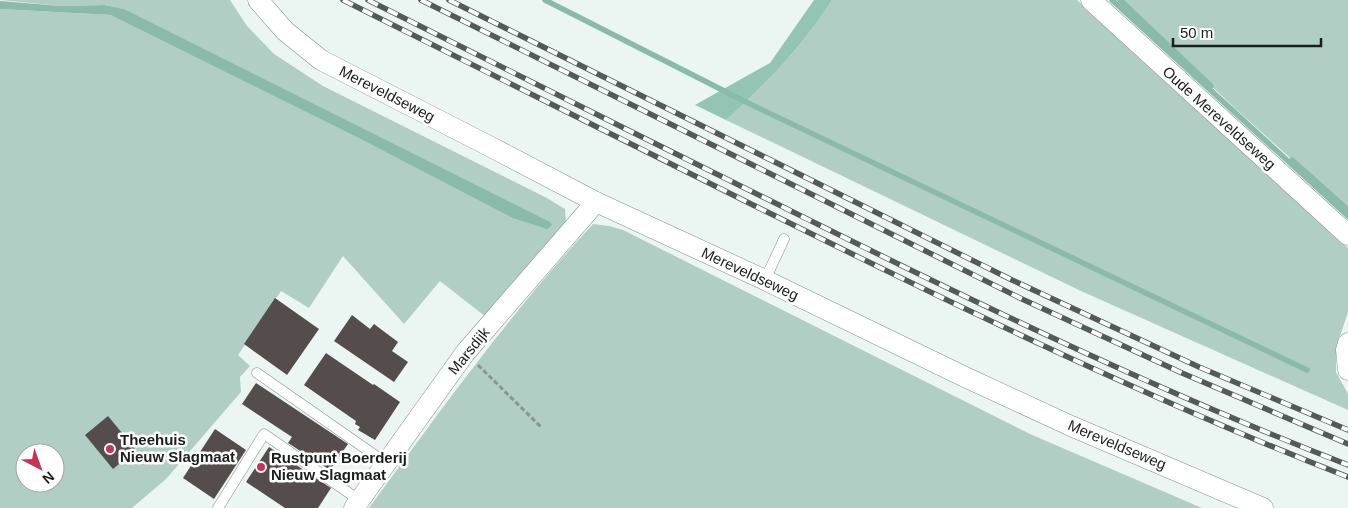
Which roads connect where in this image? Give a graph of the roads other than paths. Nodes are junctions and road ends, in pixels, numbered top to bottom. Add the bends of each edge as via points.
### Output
1 (1091, 0) edge
2 (259, 1) edge
3 (596, 202) junction
4 (1348, 235) edge
5 (784, 239) dead end
6 (765, 280) junction
7 (1348, 344) edge
8 (1348, 370) edge
9 (257, 373) dead end
10 (386, 463) junction
11 (357, 504) edge
12 (218, 508) edge
13 (1263, 508) edge

1 - 4 street, Oude Mereveldseweg
2 - 3 street, Mereveldseweg via 285,31 321,60
3 - 6 street, Mereveldseweg
3 - 10 street, Marsdijk via 466,352
5 - 6 lane
6 - 13 street, Mereveldseweg via 1072,426
7 - 8 street
9 - 10 lane
10 - 11 street, Marsdijk
11 - 12 lane via 264,434

